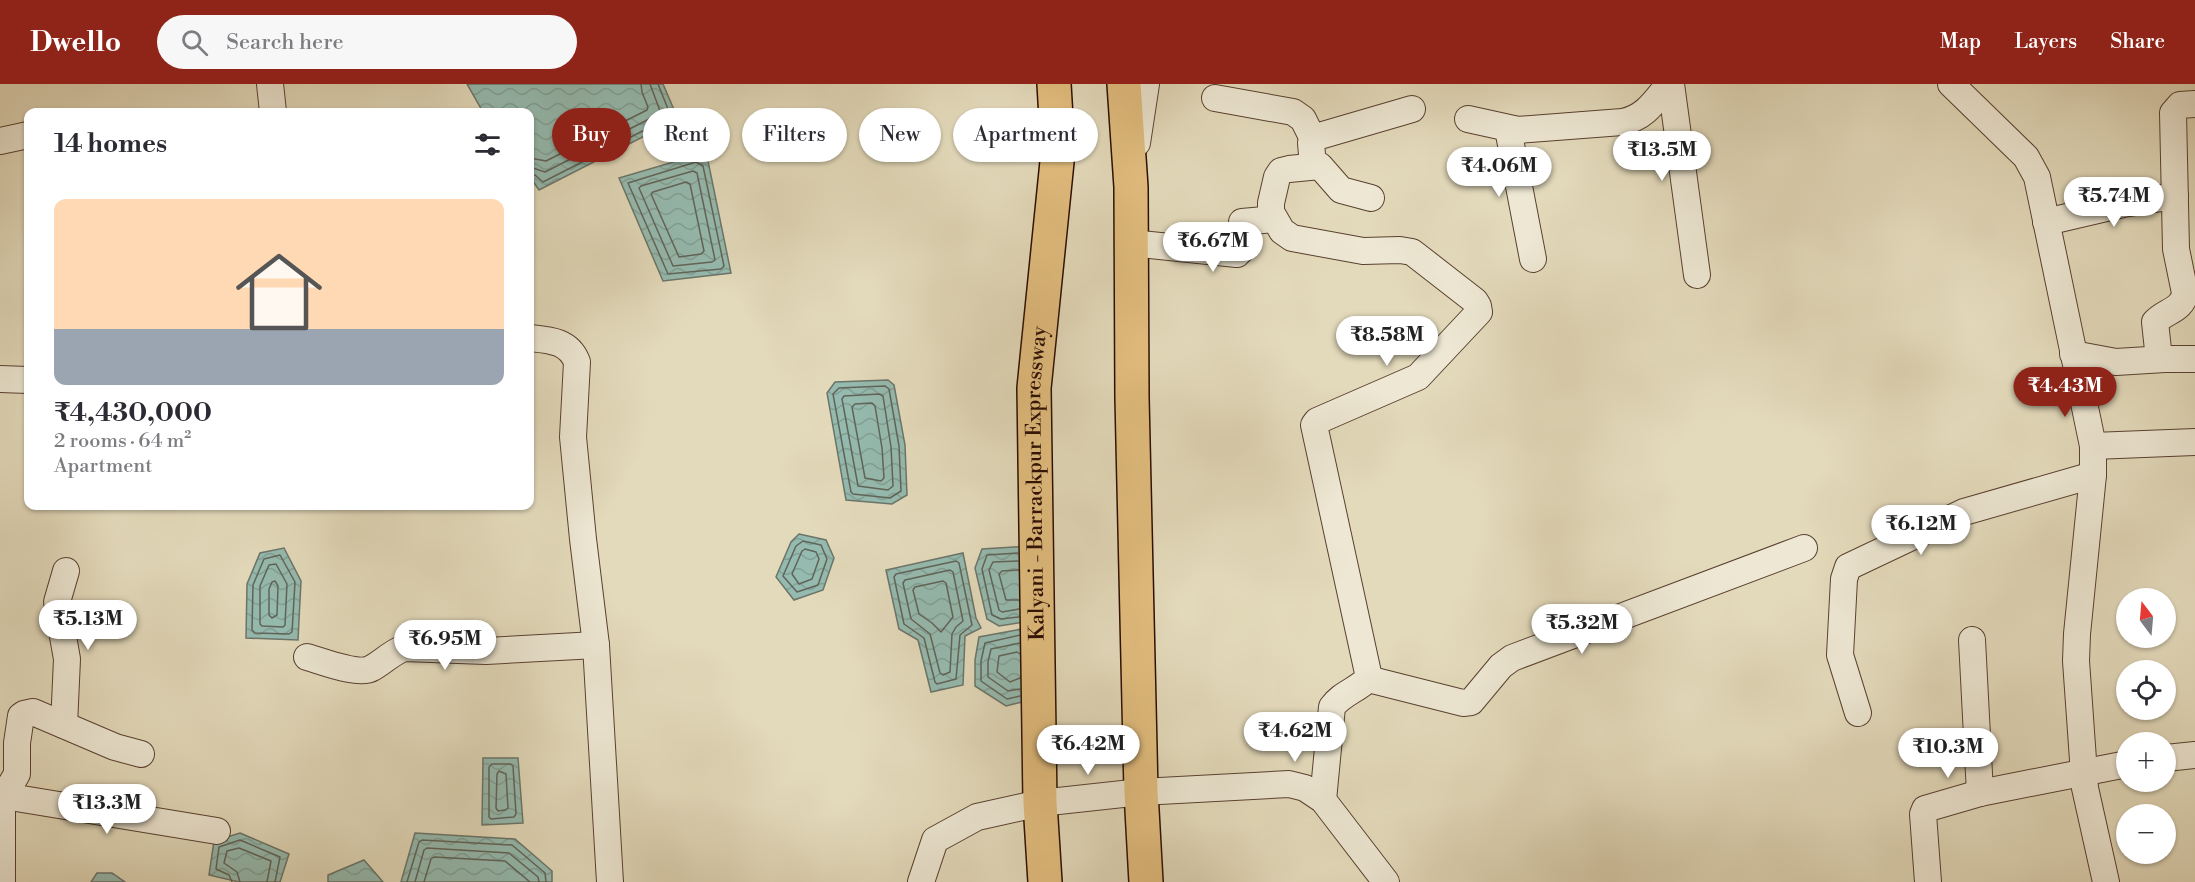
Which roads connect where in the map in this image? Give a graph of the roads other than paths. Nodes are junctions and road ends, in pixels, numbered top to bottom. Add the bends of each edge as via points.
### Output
1 (270, 84) edge
2 (1039, 84) edge
3 (1054, 84) edge
4 (1124, 84) edge
5 (1146, 84) edge
6 (1670, 84) edge
7 (1951, 84) edge
8 (1215, 98) dead end
9 (2195, 104) edge
10 (273, 108) edge
11 (1046, 108) edge
12 (1055, 108) edge
13 (1412, 109) dead end
14 (1468, 119) dead end
15 (1508, 129) junction
16 (24, 136) edge
17 (1313, 139) junction
18 (0, 141) edge
19 (1057, 162) edge
20 (1313, 166) junction
21 (1131, 187) junction
22 (2175, 196) junction
23 (1371, 198) dead end
24 (1274, 219) junction
25 (2046, 222) junction
26 (1131, 243) junction
27 (1533, 259) dead end
28 (1697, 275) dead end
29 (534, 338) edge
30 (2073, 354) junction
31 (2159, 359) junction
32 (2195, 359) edge
33 (0, 379) edge
34 (24, 380) edge
35 (2195, 442) edge
36 (2093, 446) junction
37 (2093, 475) junction
38 (1804, 548) dead end
39 (66, 571) dead end
40 (1972, 640) dead end
41 (596, 645) junction
42 (307, 657) dead end
43 (1368, 679) junction
44 (1858, 713) dead end
45 (64, 725) junction
46 (141, 754) dead end
47 (2195, 755) edge
48 (2176, 757) edge
49 (2116, 766) edge
50 (2083, 772) junction
51 (1141, 792) junction
52 (1980, 793) junction
53 (4, 796) junction
54 (1323, 800) junction
55 (1040, 803) junction
56 (217, 831) dead end
57 (2, 882) edge
58 (610, 882) edge
59 (921, 882) edge
60 (1045, 882) edge
61 (1146, 882) edge
62 (1386, 882) edge
63 (1928, 882) edge
64 (2106, 882) edge

1 - 10 street
2 - 11 street
3 - 12 highway, Kalyani - Barrackpur Expressway
4 - 21 highway
5 - 21 street
6 - 15 street via 1647,111 1632,120
6 - 28 street
7 - 25 street via 2031,164
8 - 17 street via 1293,112 1304,119
9 - 22 street via 2180,105 2173,113
13 - 17 street
14 - 15 street
15 - 27 street
16 - 18 street
17 - 20 street
19 - 55 highway, Kalyani - Barrackpur Expressway via 1034,388
20 - 23 street via 1323,169 1346,192
20 - 24 street via 1281,171 1270,202
21 - 26 highway
22 - 25 street
22 - 31 street via 2176,249 2185,293 2180,306 2155,322
24 - 26 street via 1242,222 1237,254
24 - 43 street via 1292,238 1363,250 1412,252 1478,306 1479,312 1418,377 1314,425
25 - 30 street
26 - 51 highway
29 - 41 street via 562,345 573,352 577,362 574,448
30 - 31 street via 2116,362
30 - 36 street
31 - 32 street
33 - 34 street
35 - 36 street
36 - 37 street
37 - 44 street via 1964,512 1848,567 1840,655
37 - 50 street via 2076,661
38 - 43 street via 1512,658 1471,702
39 - 45 street via 57,602 67,659
40 - 52 street
41 - 42 street via 486,651 404,648 362,672
41 - 58 street
43 - 54 street via 1332,707
45 - 46 street
45 - 53 street via 33,712 21,716 17,774
47 - 48 street
49 - 50 street
50 - 52 street
50 - 64 street
51 - 54 street via 1288,784 1305,788
51 - 55 street
51 - 61 highway
52 - 63 street via 1925,809
53 - 56 street
53 - 57 street
54 - 62 street
55 - 59 street via 977,817 935,840
55 - 60 highway, Kalyani - Barrackpur Expressway

